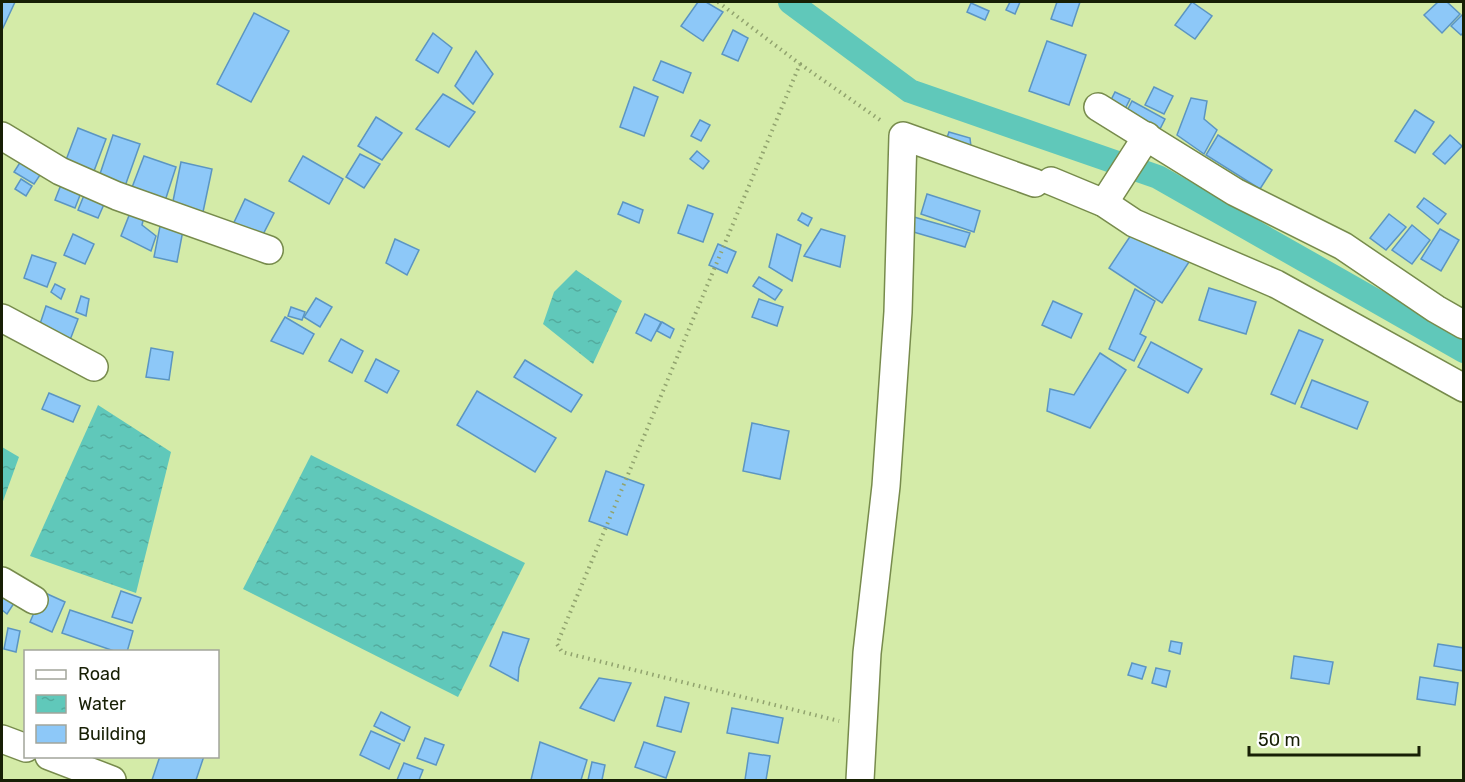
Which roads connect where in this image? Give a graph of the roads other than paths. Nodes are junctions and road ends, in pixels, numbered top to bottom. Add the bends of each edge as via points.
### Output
1 (1098, 107) dead end
2 (2, 136) edge
3 (1147, 136) junction
4 (1104, 203) junction
5 (269, 250) dead end
6 (2, 318) edge
7 (1464, 325) edge
8 (94, 367) dead end
9 (1464, 388) edge
10 (2, 581) edge
11 (34, 600) dead end
12 (2, 738) edge
13 (24, 747) edge
14 (54, 758) edge
15 (112, 780) edge
16 (860, 780) edge

1 - 3 street
2 - 5 street via 60,171 117,196
3 - 4 street
3 - 7 street via 1235,192 1343,246
4 - 9 street via 1134,223 1276,284
4 - 16 street via 903,136 898,312 886,486 867,653
6 - 8 street
10 - 11 street
12 - 13 street
14 - 15 street

